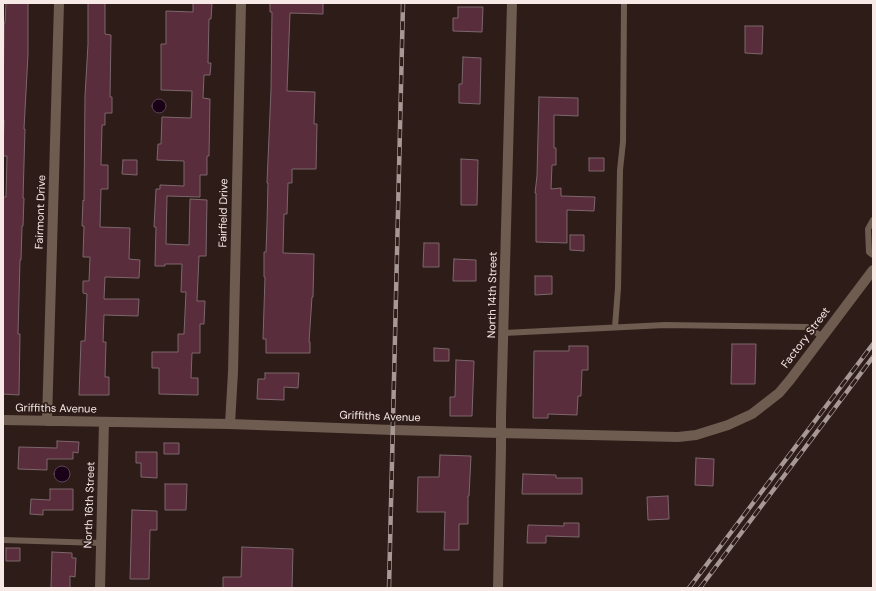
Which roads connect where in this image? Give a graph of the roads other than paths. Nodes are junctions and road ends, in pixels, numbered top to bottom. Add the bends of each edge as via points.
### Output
1 (59, 3) edge
2 (242, 3) edge
3 (512, 3) edge
4 (624, 3) edge
5 (873, 220) edge
6 (873, 256) edge
7 (873, 270) edge
8 (614, 327) junction
9 (504, 333) junction
10 (823, 337) junction
11 (752, 414) joint
12 (3, 420) edge
13 (47, 421) junction
14 (104, 422) junction
15 (230, 424) junction
16 (501, 433) junction
17 (3, 540) edge
18 (100, 543) junction
19 (100, 588) edge
20 (498, 588) edge

1 - 13 street, Fairmont Drive
2 - 15 street, Fairfield Drive
3 - 9 street, North 14th Street
4 - 8 lane via 623,142 620,170 618,288
5 - 6 lane via 868,229 869,252
7 - 10 street, Factory Street
8 - 9 lane
8 - 10 lane via 807,327
9 - 16 street, North 14th Street
10 - 11 street, Factory Street via 779,393
11 - 16 street, Griffiths Avenue via 713,431 678,437
12 - 13 street, Griffiths Avenue
13 - 14 street, Griffiths Avenue
14 - 15 street, Griffiths Avenue
14 - 18 street, North 16th Street
15 - 16 street, Griffiths Avenue
16 - 20 street, North 14th Street
17 - 18 lane
18 - 19 street, North 16th Street

